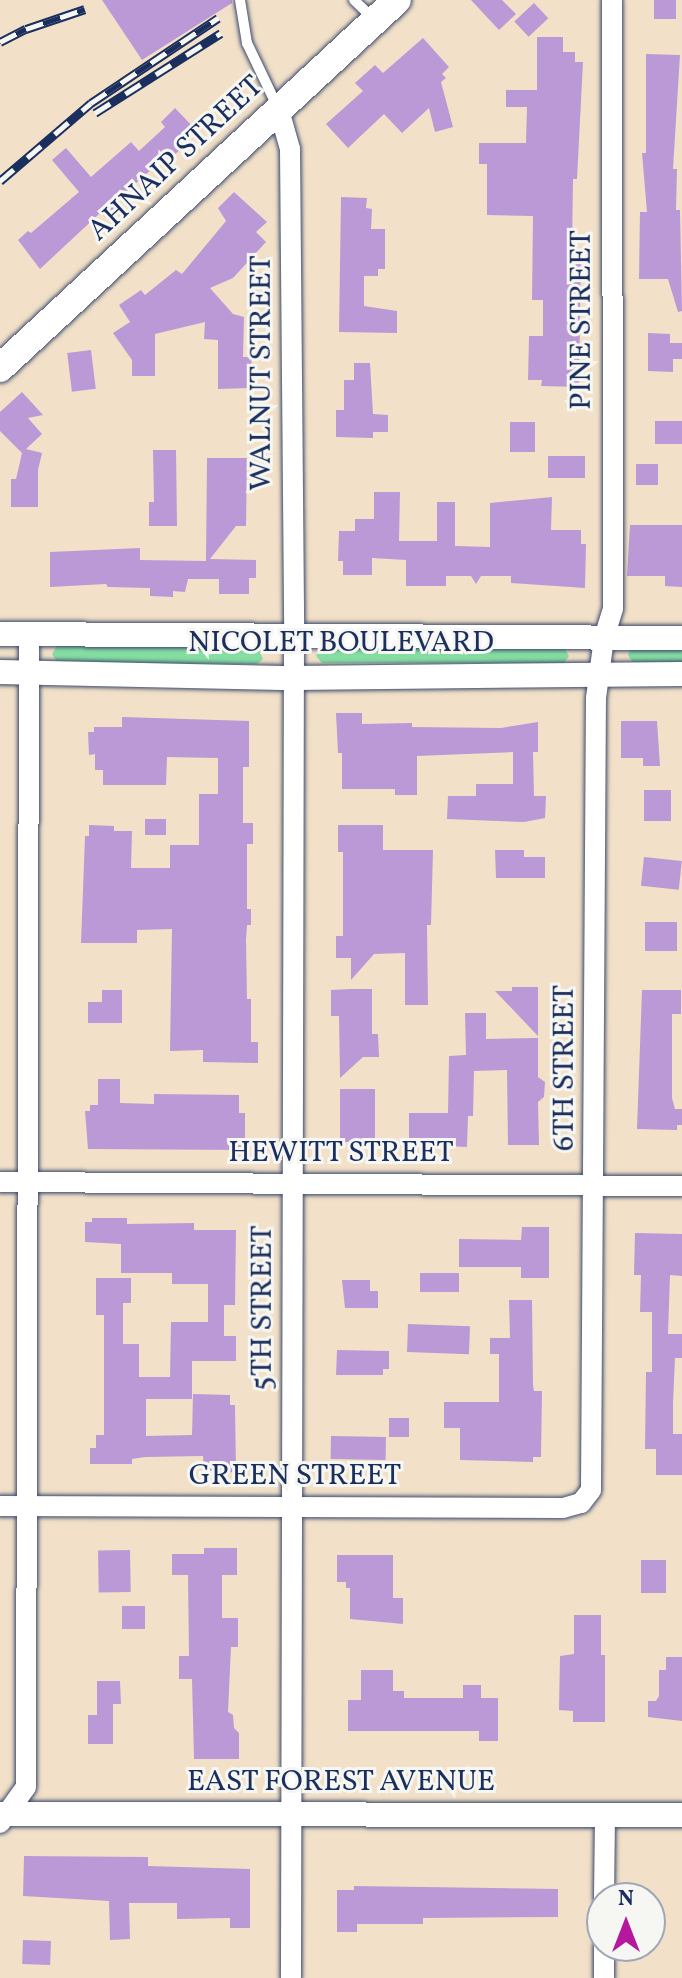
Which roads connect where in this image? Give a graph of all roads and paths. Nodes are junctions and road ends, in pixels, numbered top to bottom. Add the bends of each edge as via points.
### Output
1 (231, 0) edge
2 (354, 0) edge
3 (397, 0) edge
4 (612, 0) edge
5 (240, 6) edge
6 (376, 20) junction
7 (279, 110) junction
8 (0, 368) edge
9 (0, 634) edge
10 (29, 634) junction
11 (294, 637) junction
12 (604, 638) junction
13 (682, 638) edge
14 (0, 672) edge
15 (29, 672) junction
16 (598, 673) junction
17 (682, 674) edge
18 (294, 678) junction
19 (0, 1182) edge
20 (27, 1182) junction
21 (293, 1183) junction
22 (595, 1185) junction
23 (682, 1186) edge
24 (586, 1498) joint
25 (292, 1505) junction
26 (0, 1506) edge
27 (26, 1506) junction
28 (292, 1814) junction
29 (605, 1815) junction
30 (682, 1815) edge
31 (2, 1817) edge
32 (604, 1882) edge
33 (291, 1978) edge

1 - 5 lane
2 - 6 lane
3 - 6 main road, AHNAIP STREET
4 - 12 street, PINE STREET via 613,609
5 - 7 lane via 247,43
6 - 7 main road, AHNAIP STREET
7 - 8 main road, AHNAIP STREET
7 - 11 street, WALNUT STREET via 290,149
9 - 10 street, NICOLET BOULEVARD
10 - 11 street, NICOLET BOULEVARD
10 - 15 street
11 - 12 street, NICOLET BOULEVARD
11 - 18 street, 5TH STREET
12 - 13 street, NICOLET BOULEVARD
12 - 16 street, 6TH STREET
14 - 15 street, NICOLET BOULEVARD
15 - 18 street, NICOLET BOULEVARD
15 - 20 street
16 - 17 street, NICOLET BOULEVARD
16 - 18 street, NICOLET BOULEVARD
16 - 22 street, 6TH STREET
18 - 21 street, 5TH STREET
19 - 20 street, HEWITT STREET
20 - 21 street, HEWITT STREET
20 - 27 street
21 - 22 street, HEWITT STREET
21 - 25 street, 5TH STREET
22 - 23 street, HEWITT STREET
22 - 24 street, 6TH STREET via 594,1478
24 - 25 street, GREEN STREET via 563,1508
25 - 27 street, GREEN STREET
25 - 28 street, 5TH STREET
26 - 27 street, GREEN STREET
27 - 31 street via 26,1787
28 - 29 street, EAST FOREST AVENUE
28 - 31 street, EAST FOREST AVENUE
28 - 33 street, 5TH STREET
29 - 30 street, EAST FOREST AVENUE
29 - 32 street

